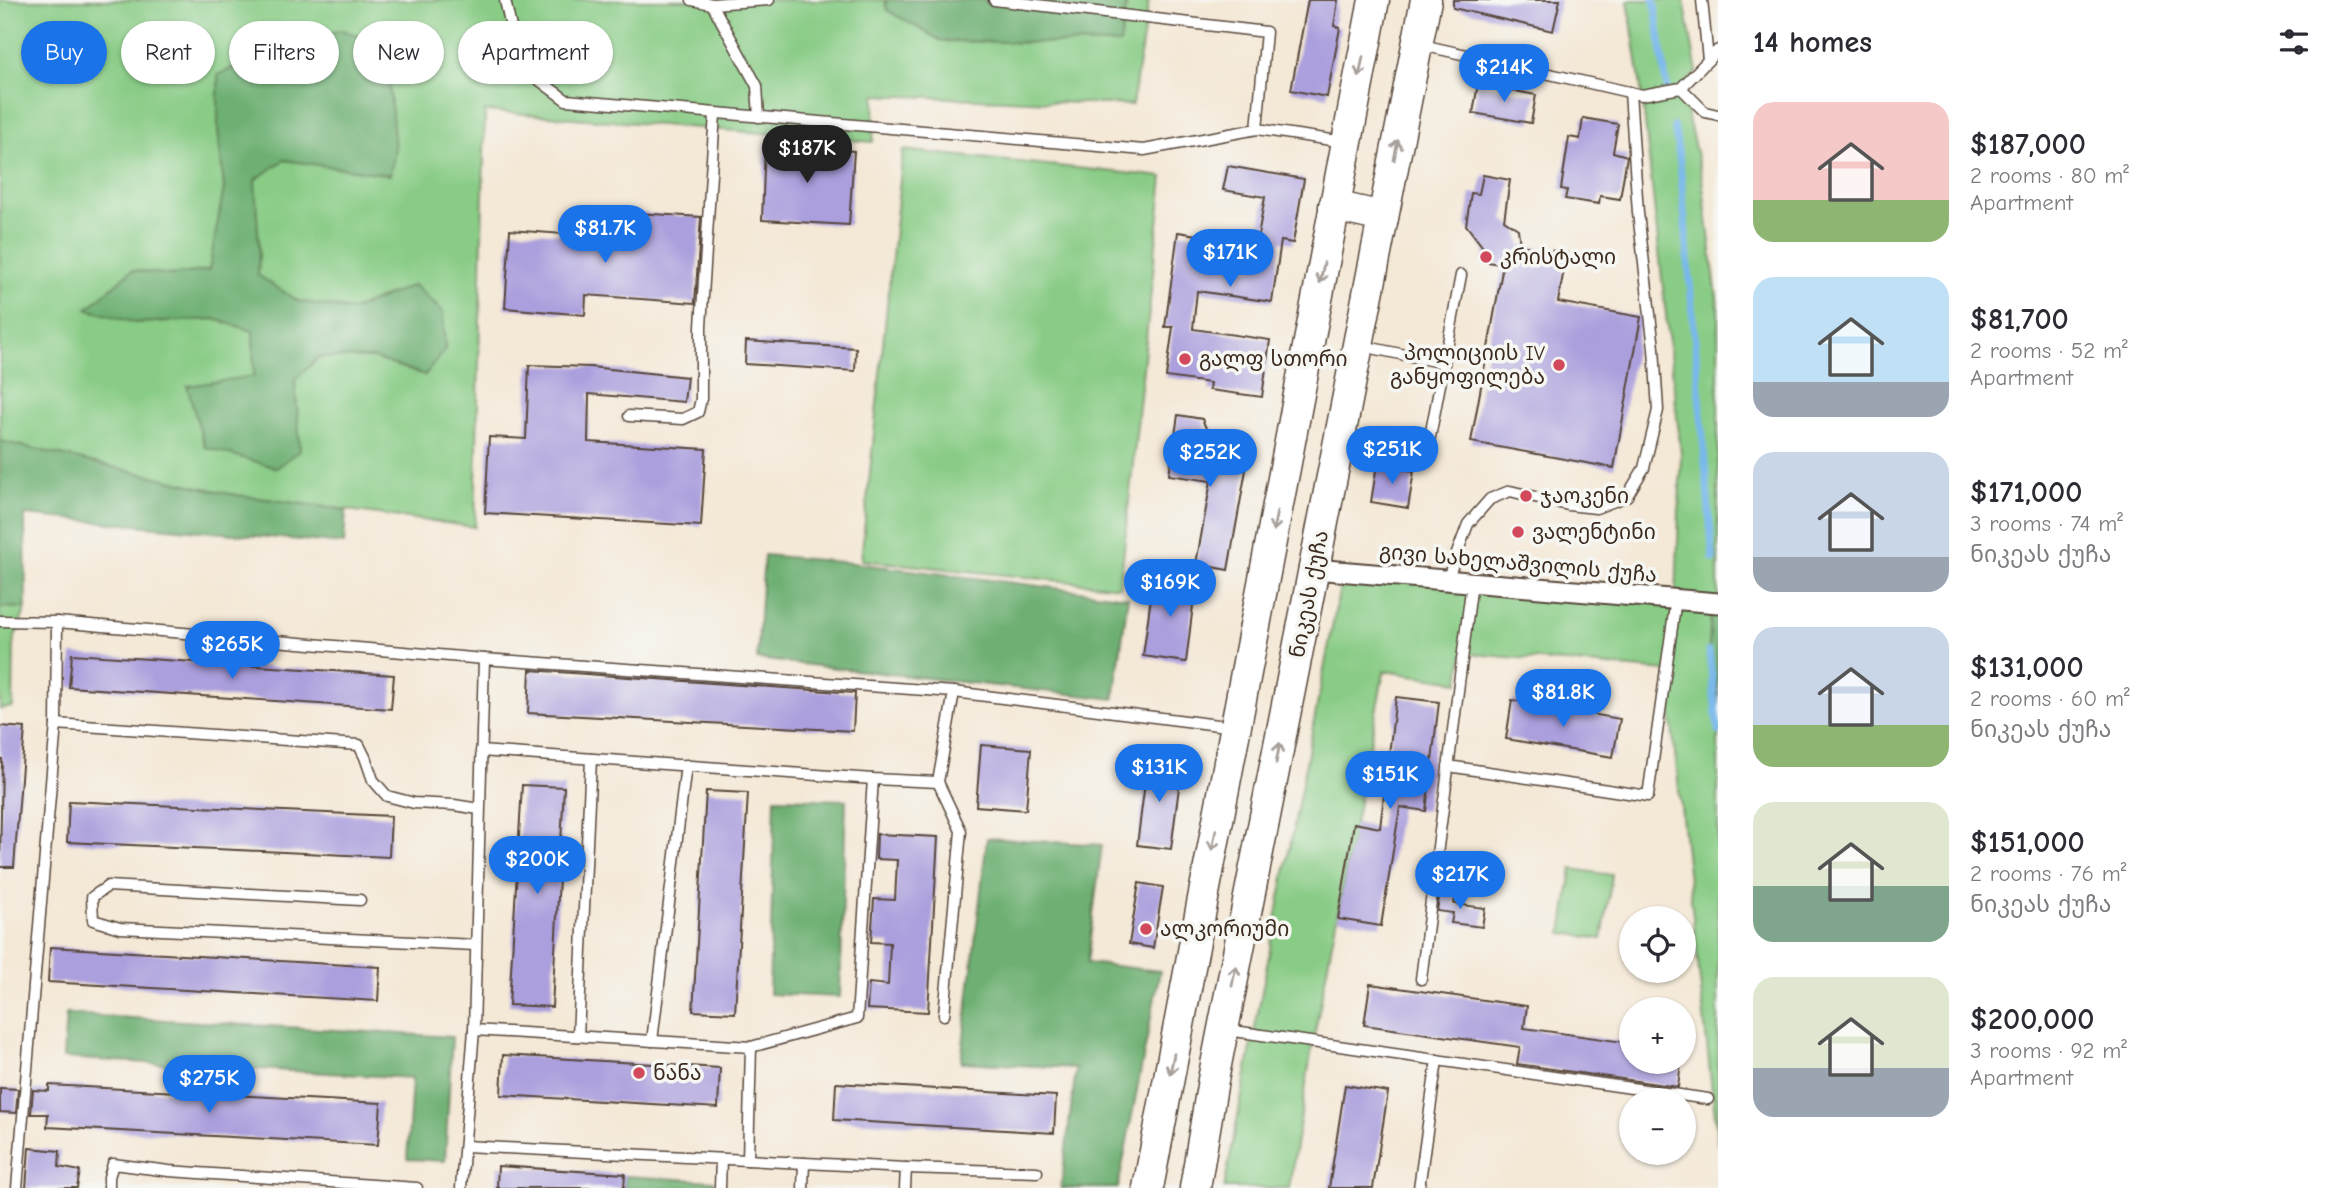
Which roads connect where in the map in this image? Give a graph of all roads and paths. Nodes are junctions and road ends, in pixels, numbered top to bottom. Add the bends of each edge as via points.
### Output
1 (505, 0) edge
2 (692, 0) edge
3 (769, 0) edge
4 (995, 0) edge
5 (1374, 0) edge
6 (1426, 0) edge
7 (1702, 0) edge
8 (712, 5) junction
9 (1418, 44) junction
10 (1718, 50) edge
11 (1708, 60) junction
12 (1681, 88) junction
13 (1630, 92) junction
14 (715, 114) junction
15 (1718, 115) edge
16 (759, 117) junction
17 (1257, 129) junction
18 (1346, 142) junction
19 (1334, 206) junction
20 (1383, 217) junction
21 (1461, 275) dead end
22 (1358, 345) junction
23 (1444, 363) junction
24 (629, 416) dead end
25 (1429, 442) dead end
26 (1314, 569) junction
27 (1447, 580) junction
28 (1472, 582) junction
29 (1676, 598) junction
30 (1718, 603) edge
31 (0, 621) edge
32 (57, 622) junction
33 (484, 659) junction
34 (954, 692) junction
35 (56, 724) junction
36 (1236, 727) junction
37 (481, 751) junction
38 (591, 759) junction
39 (686, 765) junction
40 (1448, 766) junction
41 (873, 779) junction
42 (938, 782) junction
43 (479, 810) junction
44 (359, 900) dead end
45 (475, 945) junction
46 (1421, 979) dead end
47 (944, 1016) dead end
48 (1223, 1029) junction
49 (474, 1030) junction
50 (578, 1036) junction
51 (652, 1041) junction
52 (751, 1048) junction
53 (1437, 1060) junction
54 (1708, 1099) dead end
55 (464, 1146) junction
56 (721, 1159) junction
57 (748, 1160) junction
58 (804, 1163) junction
59 (906, 1168) junction
60 (1037, 1172) dead end
61 (17, 1188) edge
62 (108, 1188) edge
63 (417, 1188) edge
64 (461, 1188) edge
65 (720, 1188) edge
66 (803, 1188) edge
67 (905, 1188) edge
68 (1148, 1188) edge
69 (1195, 1188) edge
70 (1419, 1188) edge

1 - 14 lane via 519,65 566,100
2 - 8 lane
3 - 8 lane
4 - 17 lane via 1266,32
5 -> 18 main road
6 - 9 main road, ნიკეას ქუჩა
7 - 11 lane
8 - 16 lane via 757,86
9 - 13 lane
20 -> 9 main road, ნიკეას ქუჩა
10 - 11 lane
11 - 12 lane
12 - 13 lane
12 - 15 lane via 1705,112
13 - 27 lane via 1658,410 1644,468 1627,496 1596,508 1510,491 1489,499 1468,524
14 - 16 lane
14 - 24 lane via 698,412 683,419
16 - 17 lane via 1144,150
17 - 18 lane
18 - 19 main road
19 - 20 main road
19 -> 36 main road
20 - 22 main road, ნიკეას ქუჩა
21 - 23 lane
22 - 23 lane
22 - 26 main road, ნიკეას ქუჩა
23 - 25 lane
26 - 27 street, გივი სახელაშვილის ქუჩა
48 -> 26 main road, ნიკეას ქუჩა
27 - 28 street, გივი სახელაშვილის ქუჩა
28 - 29 street, გივი სახელაშვილის ქუჩა
28 - 40 lane
29 - 30 street, გივი სახელაშვილის ქუჩა
29 - 40 lane via 1648,796
31 - 32 lane
32 - 33 lane
32 - 35 lane
33 - 34 lane
33 - 37 lane
34 - 36 lane
34 - 42 lane
35 - 43 lane via 359,745 373,780 387,796
35 - 61 lane
36 -> 68 main road
37 - 38 lane
37 - 43 lane
38 - 39 lane
38 - 50 lane
39 - 41 lane
39 - 51 lane
40 - 46 lane
41 - 42 lane
41 - 52 lane via 857,1018
42 - 47 lane via 961,831
43 - 45 lane
44 - 45 lane via 108,886 92,897 93,920 120,928
45 - 49 lane
48 - 53 lane
48 - 69 main road, ნიკეას ქუჩა
49 - 50 lane
49 - 55 lane
50 - 51 lane
51 - 52 lane
52 - 57 lane
53 - 54 lane
53 - 70 lane
55 - 56 lane
55 - 64 lane
56 - 57 lane
56 - 65 lane
57 - 58 lane
58 - 59 lane
58 - 66 lane
59 - 60 lane
59 - 67 lane
62 - 63 lane via 113,1164

